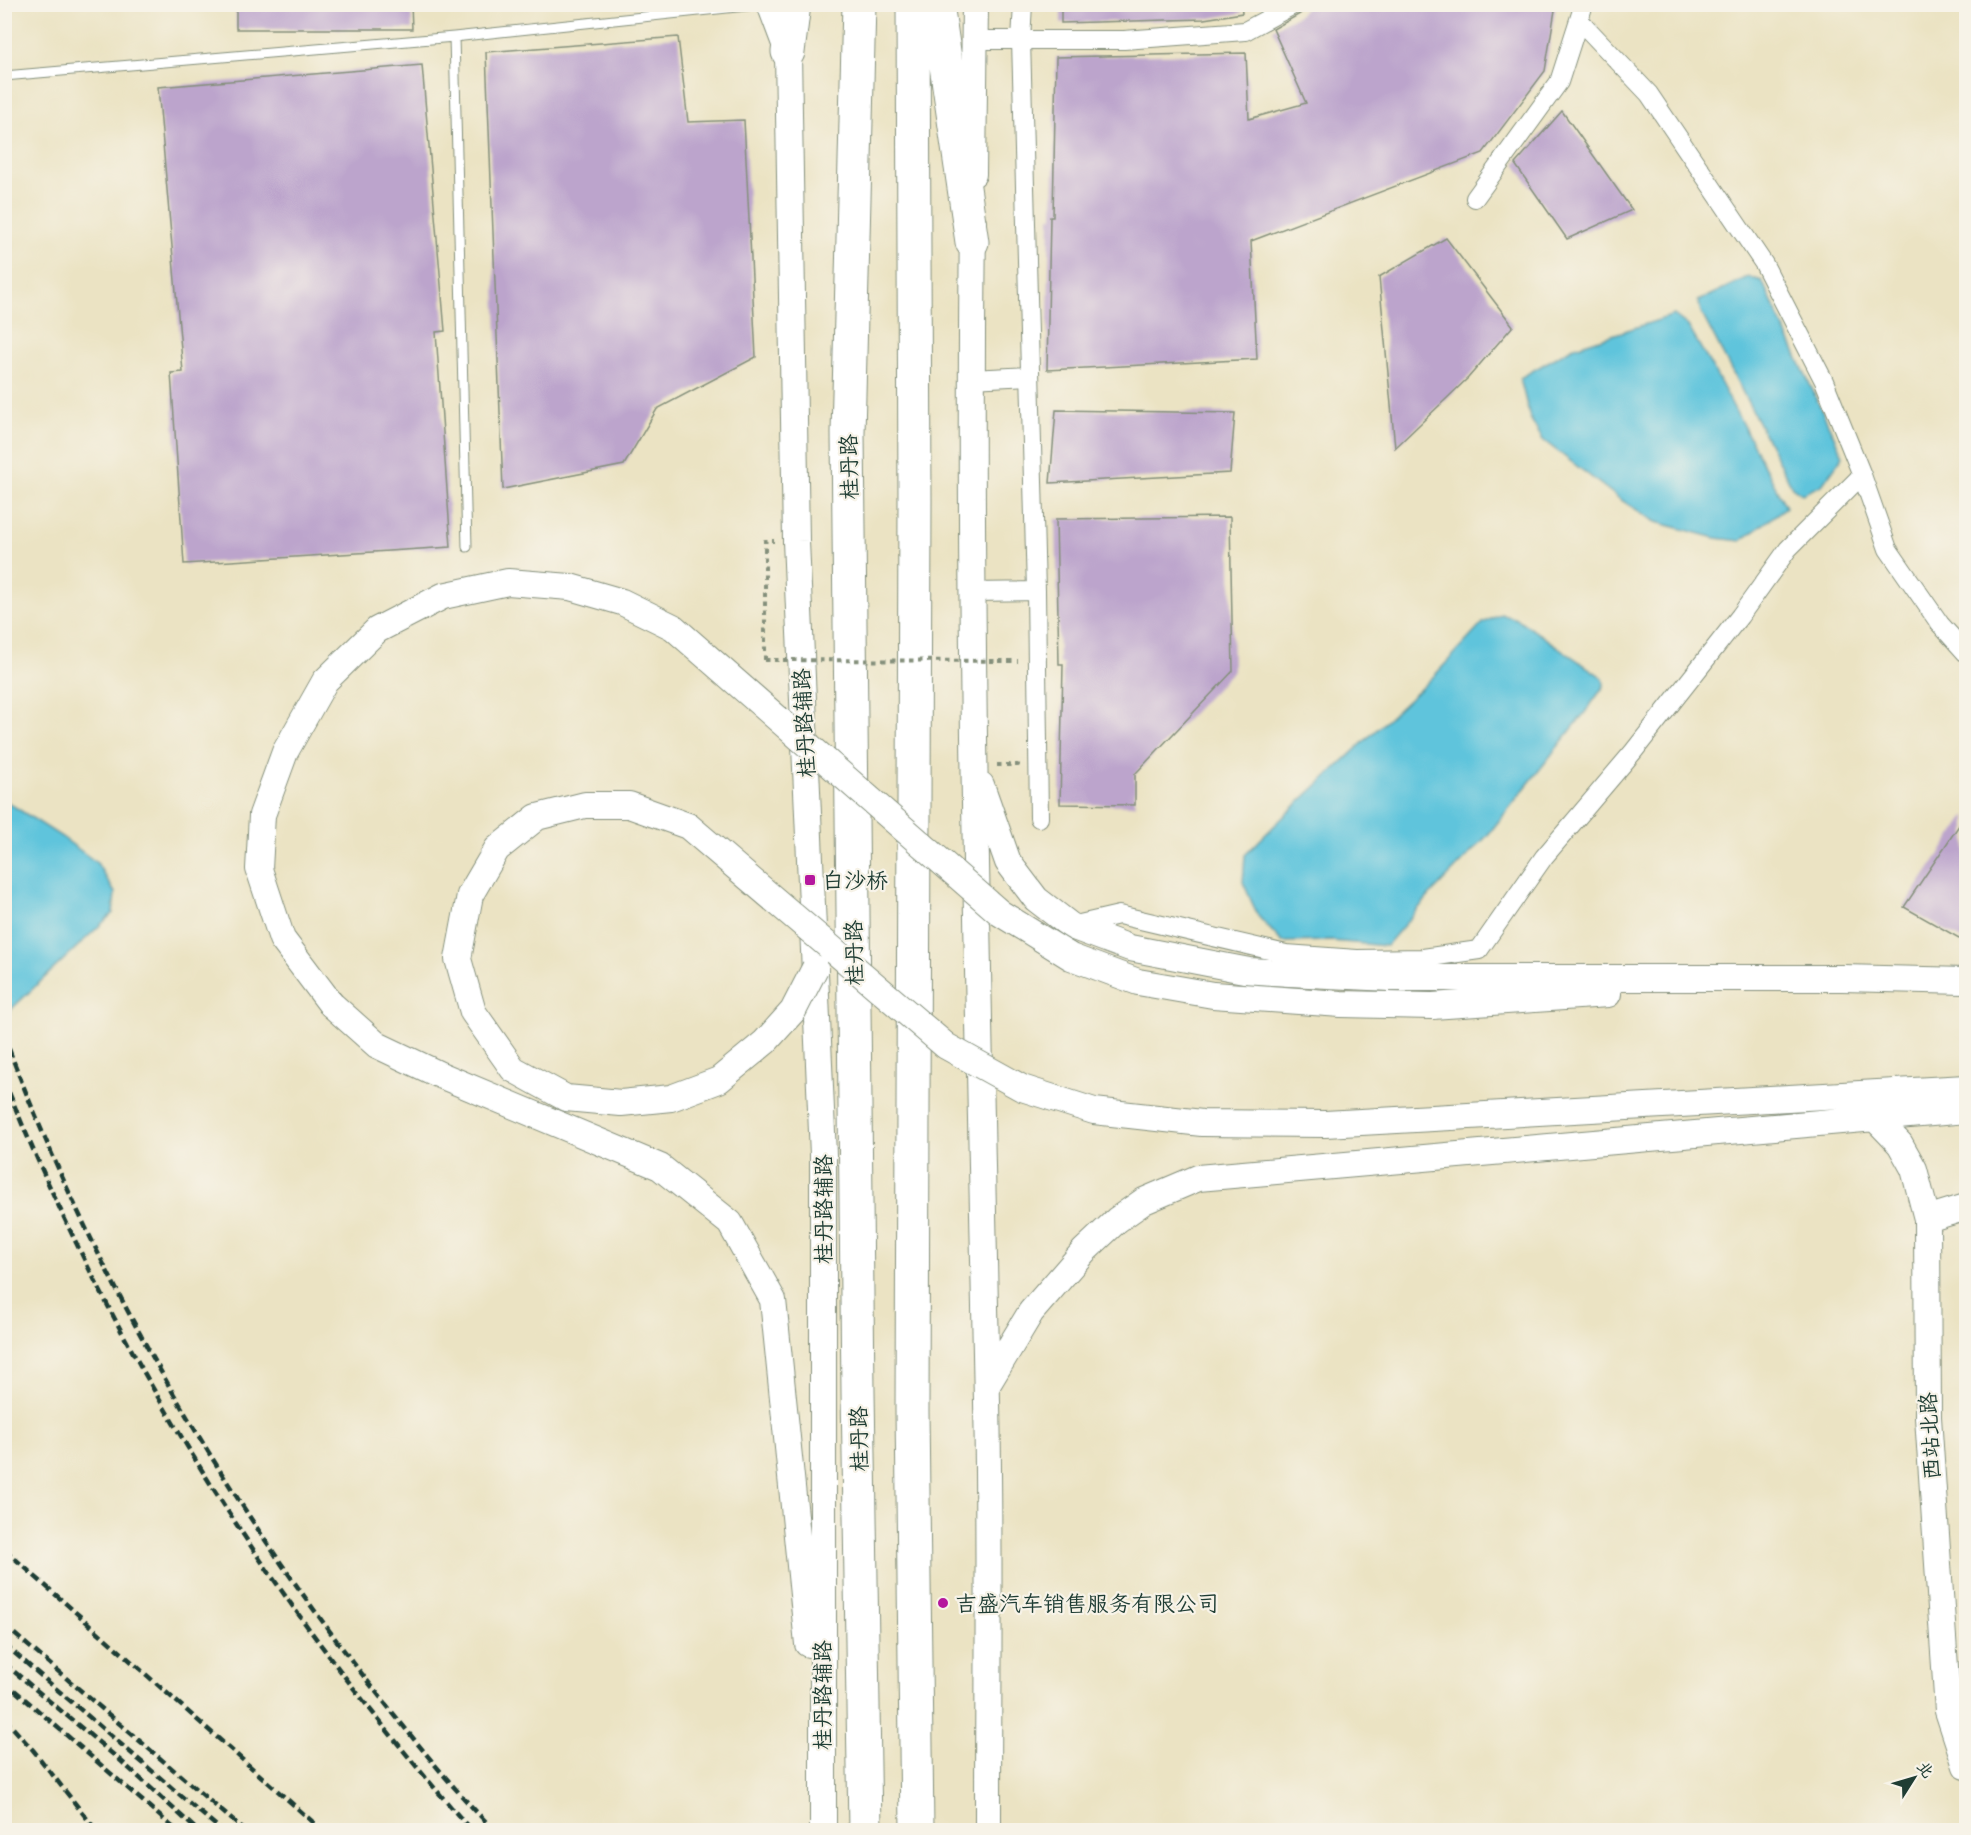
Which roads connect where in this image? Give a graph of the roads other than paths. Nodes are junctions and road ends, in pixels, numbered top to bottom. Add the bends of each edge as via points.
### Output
1 (767, 4) edge
2 (789, 4) edge
3 (794, 4) edge
4 (859, 4) edge
5 (913, 4) edge
6 (937, 4) edge
7 (975, 4) edge
8 (1023, 4) edge
9 (1295, 4) edge
10 (1581, 12) edge
11 (454, 37) junction
12 (975, 40) junction
13 (1021, 40) junction
14 (788, 52) junction
15 (4, 76) edge
16 (1475, 198) dead end
17 (972, 242) junction
18 (1029, 376) junction
19 (971, 379) junction
20 (1862, 475) junction
21 (467, 547) dead end
22 (1036, 591) junction
23 (972, 592) junction
24 (1966, 652) edge
25 (974, 765) junction
26 (1039, 818) dead end
27 (1071, 926) junction
28 (815, 968) junction
29 (1842, 978) junction
30 (1966, 981) edge
31 (1966, 1088) edge
32 (1966, 1110) edge
33 (1875, 1118) junction
34 (1966, 1211) edge
35 (1928, 1219) junction
36 (987, 1385) junction
37 (1966, 1766) edge
38 (822, 1780) junction
39 (823, 1830) edge
40 (865, 1830) edge
41 (917, 1830) edge
42 (988, 1830) edge

1 - 11 lane
1 - 14 main road
2 - 14 main road, 桂丹路辅路
3 - 14 highway
4 - 40 highway, 桂丹路 via 848,433
5 - 41 highway via 912,1411
6 - 17 highway
7 - 12 main road
8 - 13 street
9 - 13 street via 1245,31 1124,40
10 - 16 street via 1559,82
10 - 20 street via 1649,94 1764,264 1824,381
11 - 15 lane
11 - 21 lane
12 - 13 street
12 - 17 main road
13 - 18 street
14 - 28 main road, 桂丹路辅路 via 798,587
17 - 19 main road
18 - 19 street
18 - 22 street
19 - 23 main road
20 - 24 street via 1888,549 1940,624
20 - 27 street via 1788,549 1633,752 1544,857 1479,951 1423,958 1357,959 1286,954 1119,915
22 - 23 street
22 - 26 street
23 - 25 main road
25 - 27 main road via 1008,862 1036,899
25 - 36 main road
27 - 29 main road via 1130,948 1249,971 1389,978
28 - 31 main road, bridge via 793,1011 765,1042 719,1080 671,1098 621,1103 566,1098 513,1069 473,1012 458,959 470,895 497,849 537,817 585,805 629,805 688,826 946,1046 1022,1088 1094,1111 1202,1123 1326,1124
28 - 38 main road, 桂丹路辅路 via 823,1155
29 - 30 main road
29 - 38 main road, bridge via 1432,1006 1213,995 1138,982 1071,957 1000,913 674,627 622,602 570,587 508,582 443,596 377,630 325,681 285,752 262,815 259,869 282,939 331,1004 377,1045 660,1167 730,1223 773,1300
32 - 33 main road
33 - 35 main road, 西站北路 via 1900,1144 1914,1169
33 - 36 main road via 1198,1178 1144,1201 1084,1251 1032,1312
34 - 35 main road via 1963,1208
35 - 37 main road, 西站北路 via 1928,1417 1948,1711
36 - 42 main road
38 - 39 main road, 桂丹路辅路

